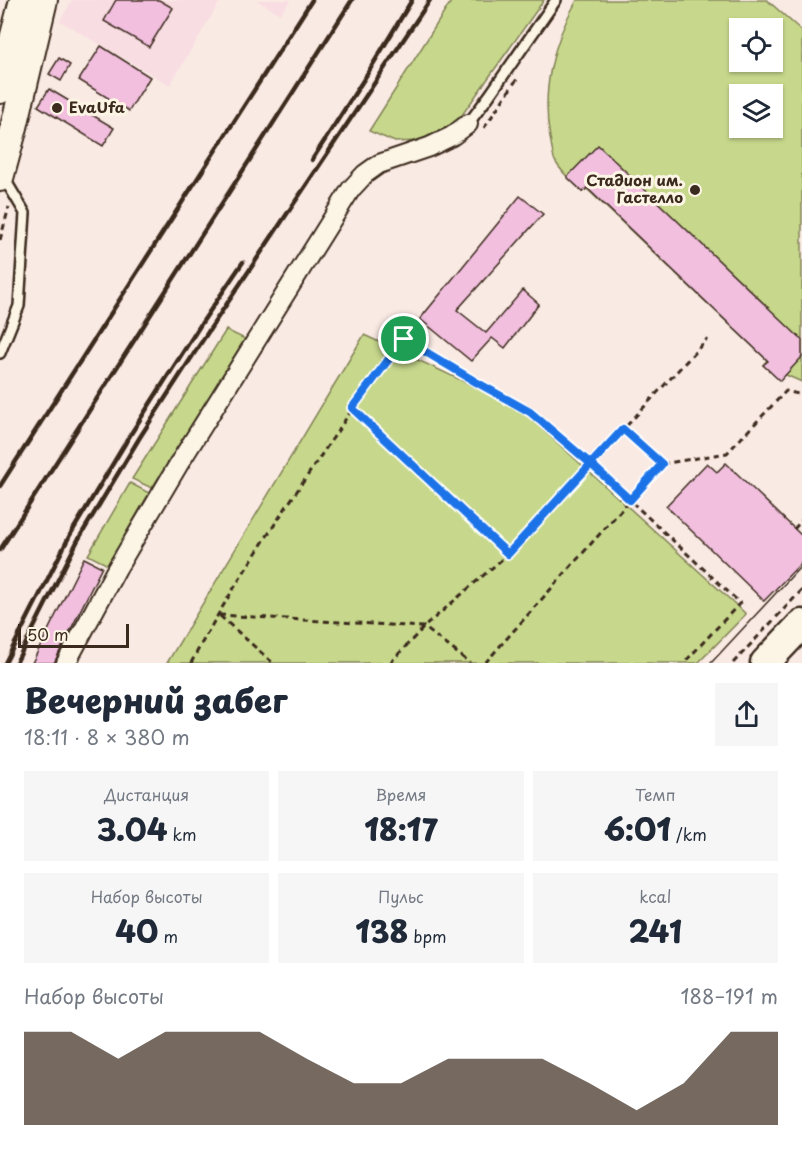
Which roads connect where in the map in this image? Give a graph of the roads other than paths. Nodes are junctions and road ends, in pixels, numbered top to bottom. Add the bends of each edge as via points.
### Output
1 (23, 0) edge
2 (44, 0) edge
3 (556, 0) edge
4 (0, 90) edge
5 (468, 123) joint
6 (1, 175) edge
7 (0, 352) edge
8 (802, 624) edge
9 (66, 663) edge
10 (765, 663) edge

1 - 4 main road
2 - 6 main road
3 - 5 lane
5 - 9 street via 437,143 379,164 351,189 180,462
6 - 7 lane via 25,213 19,306
8 - 10 main road

